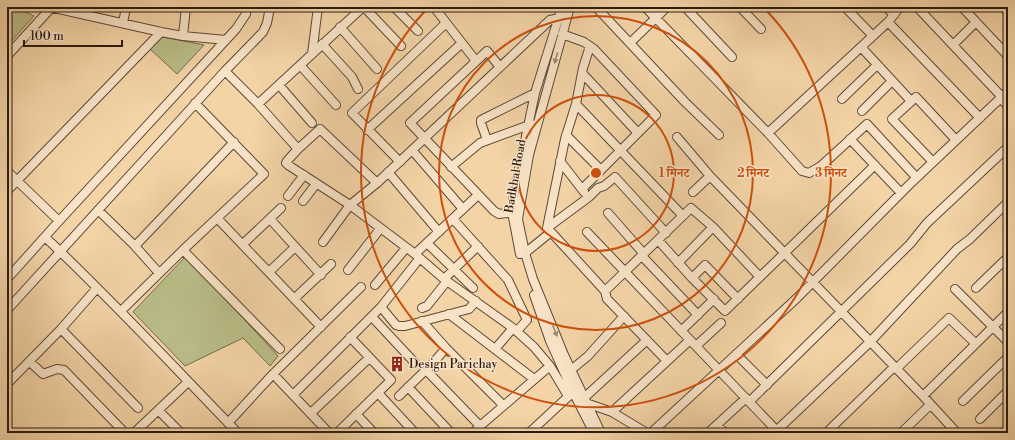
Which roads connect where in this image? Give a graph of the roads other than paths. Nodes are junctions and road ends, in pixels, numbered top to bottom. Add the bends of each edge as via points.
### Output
1 (51, 7) edge
2 (126, 7) edge
3 (186, 7) edge
4 (246, 7) edge
5 (270, 7) edge
6 (318, 7) edge
7 (363, 7) edge
8 (394, 7) edge
9 (434, 7) edge
10 (562, 7) edge
11 (570, 7) edge
12 (596, 7) edge
13 (645, 7) edge
14 (666, 7) edge
15 (685, 7) edge
16 (740, 7) edge
17 (845, 7) edge
18 (886, 7) edge
19 (900, 7) edge
20 (917, 7) edge
21 (962, 7) edge
22 (1003, 7) edge
23 (64, 8) edge
24 (1008, 12) edge
25 (894, 15) junction
26 (655, 18) junction
27 (562, 19) junction
28 (123, 22) junction
29 (888, 22) junction
30 (976, 22) junction
31 (446, 23) junction
32 (340, 27) junction
33 (761, 29) dead end
34 (418, 30) dead end
35 (161, 32) junction
36 (562, 34) junction
37 (183, 36) junction
38 (873, 36) junction
39 (226, 40) junction
40 (462, 43) junction
41 (630, 43) junction
42 (322, 44) junction
43 (953, 45) junction
44 (401, 46) dead end
45 (590, 46) junction
46 (861, 47) junction
47 (312, 54) junction
48 (7, 56) edge
49 (1008, 56) edge
50 (732, 57) dead end
51 (476, 61) junction
52 (300, 65) junction
53 (877, 65) junction
54 (500, 67) junction
55 (377, 69) dead end
56 (225, 71) junction
57 (582, 74) junction
58 (892, 81) junction
59 (279, 85) junction
60 (358, 89) dead end
61 (535, 93) junction
62 (1004, 96) edge
63 (842, 99) dead end
64 (911, 101) junction
65 (195, 103) junction
66 (258, 104) junction
67 (576, 104) junction
68 (336, 105) dead end
69 (1008, 106) edge
70 (345, 107) dead end
71 (862, 111) dead end
72 (352, 113) junction
73 (980, 118) junction
74 (538, 121) junction
75 (312, 123) dead end
76 (528, 125) junction
77 (367, 130) junction
78 (638, 133) junction
79 (768, 133) junction
80 (566, 135) junction
81 (718, 135) dead end
82 (677, 137) dead end
83 (425, 138) junction
84 (850, 139) junction
85 (487, 140) junction
86 (956, 140) junction
87 (234, 142) junction
88 (1008, 146) edge
89 (298, 149) junction
90 (412, 150) junction
91 (621, 151) junction
92 (560, 161) junction
93 (400, 162) junction
94 (933, 162) junction
95 (875, 165) junction
96 (451, 167) junction
97 (601, 170) junction
98 (7, 171) edge
99 (388, 172) junction
100 (304, 175) junction
101 (710, 176) junction
102 (916, 178) junction
103 (17, 180) junction
104 (377, 183) junction
105 (316, 184) junction
106 (582, 189) junction
107 (7, 191) edge
108 (693, 192) dead end
109 (901, 193) junction
110 (478, 195) junction
111 (288, 196) dead end
112 (589, 197) junction
113 (303, 201) dead end
114 (1008, 202) edge
115 (350, 206) junction
116 (281, 208) dead end
117 (462, 208) junction
118 (98, 210) junction
119 (515, 212) junction
120 (608, 213) dead end
121 (683, 216) junction
122 (217, 218) junction
123 (270, 219) junction
124 (453, 219) junction
125 (59, 221) junction
126 (713, 227) junction
127 (380, 229) junction
128 (549, 230) junction
129 (440, 232) junction
130 (587, 232) dead end
131 (666, 232) junction
132 (45, 237) junction
133 (658, 240) junction
134 (323, 242) dead end
135 (427, 243) junction
136 (243, 244) junction
137 (135, 246) junction
138 (478, 246) junction
139 (296, 247) junction
140 (406, 248) junction
141 (183, 250) junction
142 (60, 251) junction
143 (525, 253) junction
144 (784, 253) junction
145 (643, 255) junction
146 (417, 257) junction
147 (1008, 257) edge
148 (678, 263) junction
149 (331, 264) dead end
150 (454, 269) junction
151 (348, 270) dead end
152 (269, 272) junction
153 (625, 272) junction
154 (159, 273) junction
155 (321, 275) junction
156 (760, 277) junction
157 (692, 278) junction
158 (7, 279) edge
159 (445, 280) junction
160 (812, 282) junction
161 (375, 285) dead end
162 (361, 287) dead end
163 (97, 288) junction
164 (473, 288) dead end
165 (976, 288) dead end
166 (955, 289) dead end
167 (605, 291) junction
168 (294, 299) junction
169 (714, 299) junction
170 (738, 299) junction
171 (476, 301) junction
172 (381, 307) junction
173 (422, 308) dead end
174 (7, 310) edge
175 (121, 311) junction
176 (841, 312) junction
177 (1008, 312) edge
178 (449, 314) junction
179 (698, 315) junction
180 (624, 316) junction
181 (372, 317) junction
182 (422, 321) junction
183 (720, 322) dead end
184 (321, 327) junction
185 (993, 327) junction
186 (60, 329) junction
187 (515, 329) junction
188 (681, 331) junction
189 (350, 337) junction
190 (647, 340) junction
191 (690, 340) junction
192 (870, 342) junction
193 (1008, 342) edge
194 (975, 343) junction
195 (696, 346) junction
196 (446, 348) junction
197 (280, 349) dead end
198 (495, 349) junction
199 (736, 354) junction
200 (1008, 357) edge
201 (369, 358) junction
202 (667, 361) junction
203 (30, 362) junction
204 (415, 363) dead end
205 (550, 366) junction
206 (895, 368) junction
207 (426, 370) junction
208 (571, 370) junction
209 (718, 370) junction
210 (273, 374) junction
211 (534, 379) junction
212 (188, 382) junction
213 (7, 384) edge
214 (767, 385) junction
215 (408, 387) junction
216 (1008, 391) edge
217 (573, 392) junction
218 (378, 393) junction
219 (293, 395) junction
220 (399, 396) dead end
221 (923, 396) junction
222 (585, 400) junction
223 (748, 400) junction
224 (963, 401) dead end
225 (503, 405) junction
226 (930, 405) junction
227 (138, 408) dead end
228 (158, 410) junction
229 (612, 412) junction
230 (311, 413) junction
231 (356, 414) junction
232 (980, 419) dead end
233 (228, 423) junction
234 (717, 425) junction
235 (480, 426) junction
236 (1008, 429) edge
237 (120, 431) edge
238 (776, 432) edge
239 (134, 433) edge
240 (180, 433) edge
241 (238, 433) edge
242 (330, 433) edge
243 (337, 433) edge
244 (374, 433) edge
245 (415, 433) edge
246 (451, 433) edge
247 (473, 433) edge
248 (529, 433) edge
249 (594, 433) edge
250 (601, 433) edge
251 (647, 433) edge
252 (651, 433) edge
253 (708, 433) edge
254 (725, 433) edge
255 (826, 433) edge
256 (901, 433) edge
257 (957, 433) edge
258 (1003, 433) edge

1 - 23 street
1 - 48 street
2 - 28 street
3 - 37 street
4 - 39 street via 246,14
5 - 56 street via 263,32
6 - 47 street
7 - 32 street
7 - 44 street
8 - 34 street
9 - 31 street
10 - 27 street, Badkhal Road
11 - 27 street, Badkhal Road
12 - 41 street
13 - 26 street
14 - 26 street
15 - 50 street
16 - 33 street
17 - 38 street
18 - 25 street
19 - 25 street
20 - 43 street
21 - 30 street
22 - 24 street
23 - 28 street
25 - 29 street
26 - 41 street
26 - 79 street
27 - 36 street, Badkhal Road
27 - 54 street via 550,20
27 - 61 street, Badkhal Road
28 - 35 street
29 - 38 street
29 - 73 street
30 - 43 street
30 - 49 street
31 - 40 street
31 - 72 street
32 - 42 street
32 - 55 street
35 - 37 street
35 - 103 street
36 - 45 street
36 -> 74 street, Badkhal Road
37 - 39 street
38 - 46 street
39 - 125 street
40 - 51 street
40 - 77 street
41 - 81 street
42 - 47 street
42 - 60 street via 352,77
43 - 62 street
45 - 57 street
45 - 78 street via 656,115
46 - 53 street
46 - 79 street
47 - 52 street
51 - 54 street via 487,51
51 - 83 street via 410,123
52 - 59 street
52 - 68 street
53 - 58 street
53 - 63 street
54 - 83 street
56 - 65 street
56 - 66 street
57 - 67 street
57 - 78 street
58 - 64 street
58 - 71 street
59 - 66 street
59 - 75 street
61 - 76 street, Badkhal Road
61 - 85 street via 483,119 481,123
62 - 69 street
62 - 73 street
64 - 86 street via 916,97
64 - 94 street via 892,119
65 - 87 street
65 - 118 street
66 - 89 street
67 - 80 street
67 - 91 street
70 - 72 street
72 - 77 street
73 - 86 street
74 - 76 street
74 - 119 street, Badkhal Road
76 - 85 street
76 - 119 street, Badkhal Road via 514,193
77 - 93 street
78 - 91 street
79 - 84 street via 806,173 821,166
80 - 92 street
80 - 97 street
82 - 101 street
83 - 90 street
83 - 96 street
84 - 95 street
84 - 102 street via 867,124
85 - 96 street
86 - 94 street
87 - 122 street via 264,174
87 - 137 street
88 - 176 street via 927,223 910,244
89 - 100 street via 286,163
89 - 104 street via 320,129
90 - 93 street
90 - 117 street
91 - 97 street
91 - 121 street
92 - 106 street
92 - 128 street
93 - 99 street
94 - 102 street
95 - 109 street
95 - 144 street
96 - 110 street
97 - 106 street
98 - 103 street
99 - 104 street
99 - 129 street
100 - 105 street
100 - 111 street
101 - 108 street
101 - 144 street
102 - 109 street
103 - 107 street
103 - 125 street
104 - 115 street
105 - 113 street
105 - 115 street
106 - 112 street
109 - 160 street
110 - 117 street
110 - 119 street via 499,214
112 - 128 street
112 - 131 street via 615,177
114 - 192 street via 957,249
115 - 127 street
115 - 134 street
116 - 123 street
117 - 124 street
118 - 137 street
118 - 142 street
119 - 143 street, Badkhal Road
119 - 217 street, Badkhal Road via 520,255 550,341
120 - 145 street
121 - 126 street via 691,208
121 - 131 street
122 - 136 street
122 - 141 street
123 - 136 street
123 - 139 street
124 - 129 street
124 - 138 street
125 - 132 street
126 - 148 street
126 - 156 street
127 - 140 street
127 - 151 street
128 - 143 street
128 - 167 street
129 - 135 street
130 - 153 street
131 - 133 street
132 - 142 street
132 - 158 street
133 - 145 street
133 - 148 street
135 - 146 street
135 - 150 street
136 - 152 street
137 - 154 street
138 - 150 street
138 - 187 street via 508,280 527,320
139 - 152 street
139 - 155 street
140 - 146 street
140 - 161 street
141 - 154 street
141 - 197 street
142 - 163 street
142 - 174 street
143 -> 208 street, Badkhal Road via 533,279
144 - 156 street
144 - 160 street
145 - 153 street
145 - 179 street
146 - 159 street
146 - 172 street
147 - 165 street
148 - 157 street
149 - 155 street
150 - 159 street
150 - 164 street
152 - 168 street
153 - 167 street
153 - 188 street
154 - 175 street
155 - 168 street
156 - 170 street
157 - 169 street
157 - 170 street via 705,265
159 - 171 street
159 - 173 street via 427,306
160 - 176 street
160 - 199 street
162 - 184 street
163 - 175 street
163 - 186 street
166 - 185 street
167 - 180 street via 607,299
168 - 184 street
169 - 170 street via 725,311
169 - 179 street
171 - 178 street via 469,309
171 - 187 street
172 - 181 street
172 - 182 street via 399,326
175 - 212 street
176 - 192 street
176 - 214 street
177 - 185 street
178 - 182 street
178 - 198 street
179 - 188 street
180 - 190 street
180 - 208 street via 588,356
181 - 189 street
181 - 204 street
182 - 196 street
183 - 195 street
184 - 210 street
185 - 193 street
185 - 194 street
186 - 203 street
186 - 227 street
187 - 198 street
187 - 205 street via 534,346
188 - 191 street
189 - 201 street
189 - 219 street
190 - 202 street
190 - 222 street
191 - 195 street
191 - 202 street
192 - 206 street
192 - 238 street
194 - 206 street via 949,318
194 - 221 street
195 - 209 street
196 - 207 street
196 - 225 street
198 - 211 street
199 - 209 street
199 - 214 street
200 - 224 street
201 - 218 street via 391,380
201 - 230 street
202 - 229 street
203 - 213 street
203 - 237 street via 43,374 61,368 64,370
205 - 211 street
205 - 217 street
206 - 221 street
206 - 255 street
207 - 215 street
207 - 235 street
208 - 217 street, Badkhal Road
209 - 223 street
209 - 252 street
210 - 219 street
210 - 233 street
211 - 225 street
212 - 228 street
212 - 233 street
214 - 223 street
215 - 220 street
215 - 246 street
216 - 232 street
217 - 222 street, Badkhal Road
217 - 248 street
217 - 249 street, Badkhal Road
218 - 231 street
218 - 245 street
219 - 230 street
221 - 226 street
222 - 229 street
222 - 250 street, Badkhal Road
223 - 234 street
223 - 238 street
225 - 235 street
226 - 256 street
226 - 257 street
228 - 239 street
228 - 240 street
229 - 251 street
230 - 242 street
231 - 243 street
231 - 244 street
233 - 241 street
234 - 253 street
234 - 254 street
235 - 247 street
236 - 258 street

